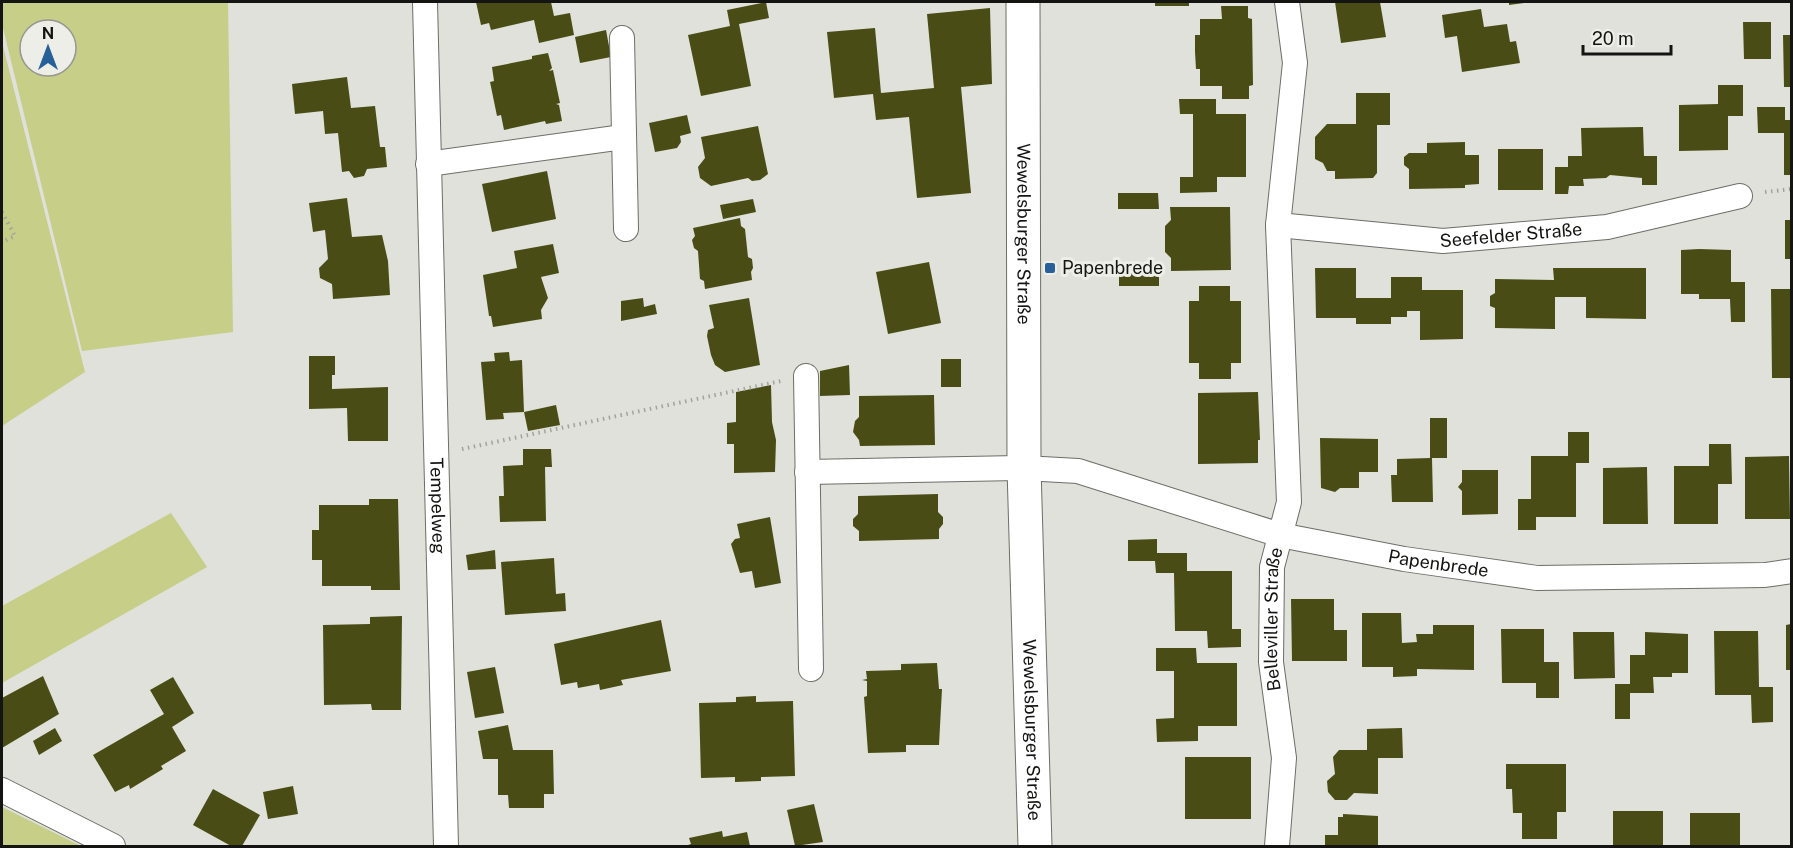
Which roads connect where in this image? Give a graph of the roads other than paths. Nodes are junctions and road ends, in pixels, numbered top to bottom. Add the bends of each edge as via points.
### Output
1 (425, 2) edge
2 (1023, 2) edge
3 (1287, 2) edge
4 (622, 38) dead end
5 (623, 137) junction
6 (429, 164) junction
7 (1740, 196) dead end
8 (1278, 225) junction
9 (626, 229) dead end
10 (806, 376) road end
11 (1024, 468) junction
12 (807, 472) junction
13 (1280, 536) junction
14 (1791, 571) edge
15 (811, 669) dead end
16 (2, 790) edge
17 (113, 846) edge
18 (446, 846) edge
19 (1035, 846) edge
20 (1277, 846) edge

1 - 6 street, Tempelweg
2 - 11 main road, Wewelsburger Straße
3 - 8 street via 1295,63
4 - 5 street
5 - 6 street
5 - 9 street
6 - 18 street, Tempelweg
7 - 8 street, Seefelder Straße via 1607,227 1443,241
8 - 13 street via 1289,502
10 - 12 street
11 - 12 street
11 - 13 street, Papenbrede via 1078,471
11 - 19 main road, Wewelsburger Straße
12 - 15 street
13 - 14 street, Papenbrede via 1537,578 1765,575
13 - 20 street, Belleviller Straße via 1272,567 1270,662 1284,758
16 - 17 street

